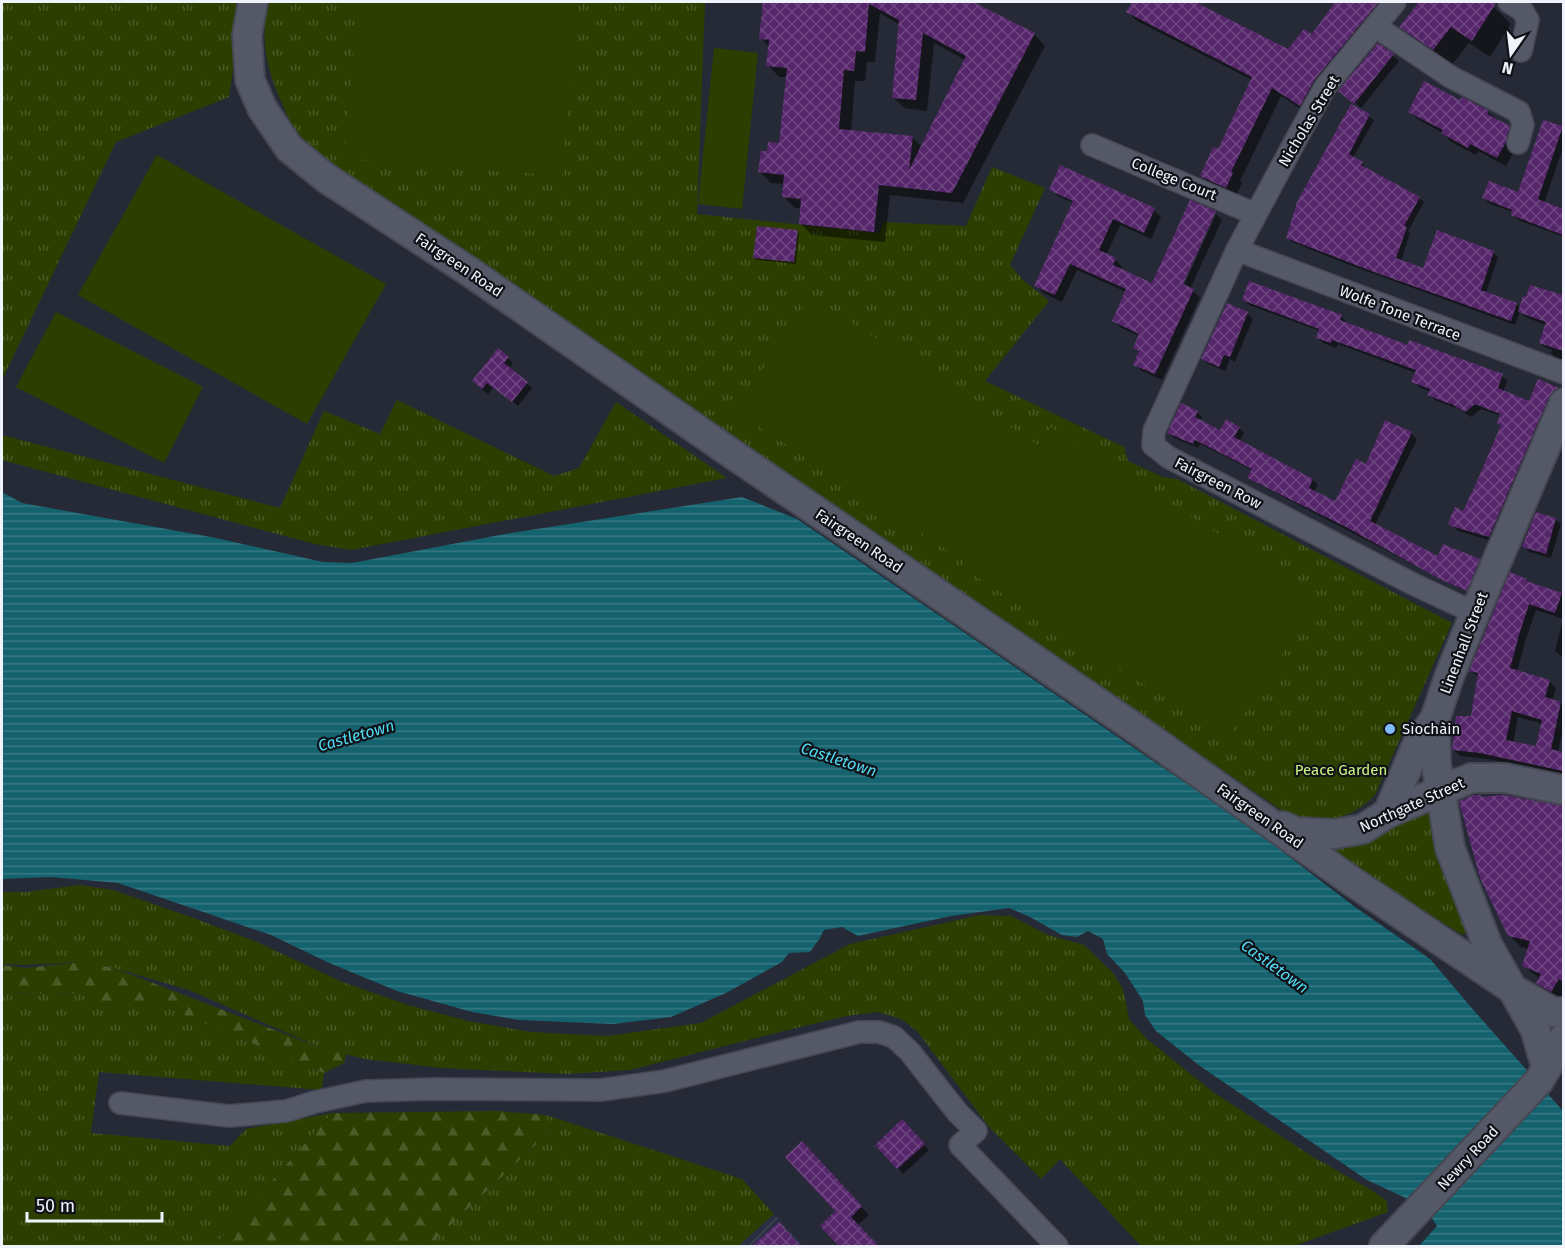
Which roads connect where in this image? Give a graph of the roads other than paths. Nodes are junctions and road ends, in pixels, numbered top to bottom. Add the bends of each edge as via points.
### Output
1 (253, 2) edge
2 (1395, 2) edge
3 (1509, 2) edge
4 (1375, 26) junction
5 (1521, 51) dead end
6 (1518, 143) dead end
7 (1092, 145) dead end
8 (1256, 214) junction
9 (1237, 250) junction
10 (1563, 373) edge
11 (1563, 402) edge
12 (1475, 613) junction
13 (1435, 719) junction
14 (1563, 790) edge
15 (1440, 792) junction
16 (1388, 813) junction
17 (1262, 817) junction
18 (1514, 990) junction
19 (1563, 1012) edge
20 (1563, 1041) edge
21 (1543, 1073) junction
22 (120, 1103) dead end
23 (1057, 1246) edge
24 (1384, 1246) edge

1 - 17 main road, Fairgreen Road via 247,35 250,80 262,108 289,148 326,178 470,272
2 - 4 street, Nicholas Street
3 - 5 street via 1522,10 1528,20
4 - 6 street via 1451,77 1519,112 1523,125
4 - 8 street, Nicholas Street via 1325,87
7 - 8 street, College Court
8 - 9 street, Nicholas Street
9 - 10 street, Wolfe Tone Terrace
9 - 12 street, Fairgreen Row via 1154,431 1153,445 1178,463
11 - 12 main road, Linenhall Street
12 - 13 main road, Linenhall Street
13 - 15 main road, Linenhall Street
13 - 16 main road via 1419,740
14 - 15 main road, Northgate Street via 1505,777 1487,777 1472,778
15 - 16 main road, Northgate Street
15 - 18 main road, Linenhall Street via 1450,848 1487,944
16 - 17 main road, Northgate Street via 1363,829 1335,834 1296,832
17 - 18 main road, Fairgreen Road
18 - 19 main road, Fairgreen Road via 1552,1012
18 - 21 main road via 1535,1029
20 - 21 main road, Newry Road
21 - 24 main road, Newry Road
22 - 23 street via 229,1116 285,1111 366,1091 601,1090 665,1081 859,1032 879,1032 894,1036 910,1052 976,1131 960,1145

